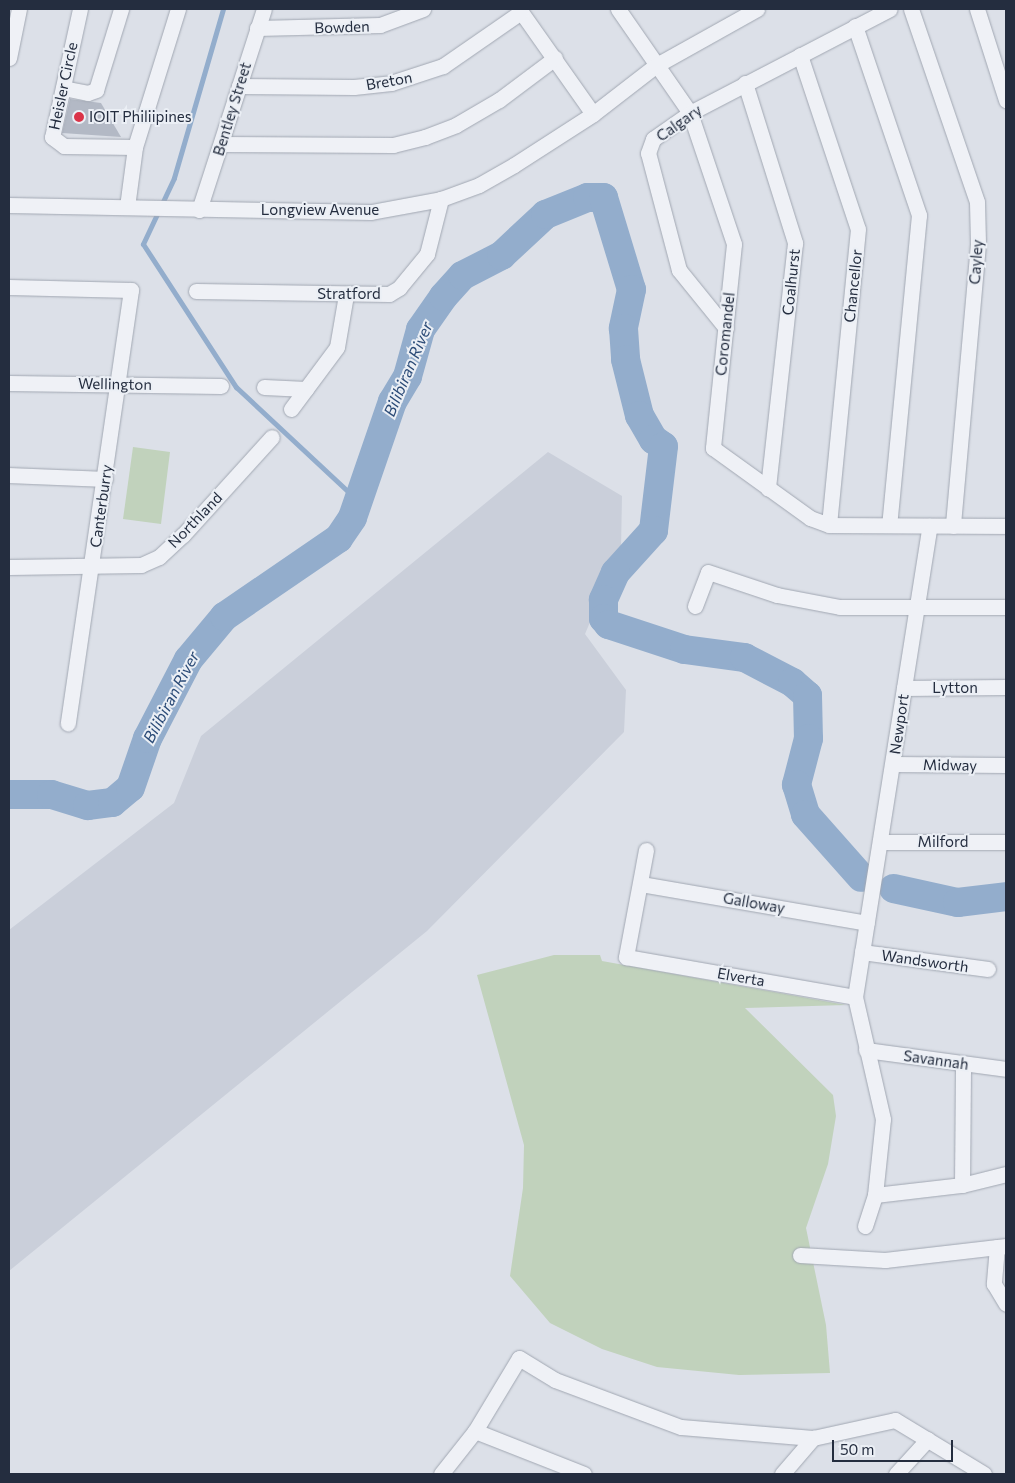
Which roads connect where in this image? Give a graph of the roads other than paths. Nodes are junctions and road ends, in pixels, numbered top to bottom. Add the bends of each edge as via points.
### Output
1 (19, 9) edge
2 (80, 9) edge
3 (121, 9) edge
4 (178, 9) edge
5 (264, 9) edge
6 (423, 9) edge
7 (618, 9) edge
8 (757, 9) edge
9 (890, 9) edge
10 (911, 9) edge
11 (977, 9) edge
12 (520, 10) edge
13 (855, 26) junction
14 (258, 28) junction
15 (800, 55) junction
16 (9, 58) edge
17 (555, 58) junction
18 (655, 66) junction
19 (745, 83) junction
20 (239, 86) junction
21 (63, 88) junction
22 (1006, 100) edge
23 (690, 113) junction
24 (593, 114) junction
25 (222, 144) junction
26 (135, 147) junction
27 (441, 198) junction
28 (9, 205) edge
29 (127, 207) junction
30 (199, 210) junction
31 (9, 287) edge
32 (196, 291) dead end
33 (346, 295) junction
34 (726, 328) junction
35 (9, 383) edge
36 (118, 384) junction
37 (221, 386) dead end
38 (264, 387) dead end
39 (306, 389) junction
40 (291, 409) dead end
41 (272, 437) dead end
42 (9, 475) edge
43 (104, 479) junction
44 (768, 489) junction
45 (829, 525) junction
46 (889, 525) junction
47 (930, 526) junction
48 (954, 526) junction
49 (1006, 526) edge
50 (92, 566) junction
51 (9, 567) edge
52 (695, 606) dead end
53 (1006, 607) edge
54 (918, 608) junction
55 (1006, 687) edge
56 (904, 688) junction
57 (68, 723) dead end
58 (893, 764) junction
59 (1006, 766) edge
60 (880, 842) junction
61 (1006, 842) edge
62 (646, 850) dead end
63 (642, 884) junction
64 (867, 923) junction
65 (862, 952) junction
66 (988, 969) dead end
67 (855, 997) junction
68 (866, 1050) junction
69 (963, 1064) junction
70 (1006, 1069) edge
71 (1006, 1174) edge
72 (962, 1185) junction
73 (875, 1195) junction
74 (865, 1226) dead end
75 (1002, 1246) edge
76 (800, 1255) dead end
77 (1006, 1304) edge
78 (475, 1431) junction
79 (813, 1438) junction
80 (928, 1439) junction
81 (441, 1474) edge
82 (584, 1474) edge
83 (782, 1474) edge
84 (896, 1474) edge
85 (984, 1474) edge

1 - 16 street
2 - 21 street, Heisler Circle
3 - 21 street via 96,90 88,93
4 - 26 street
5 - 14 street, Bentley Street
6 - 14 street, Bowden via 380,26
7 - 18 street, Coromandel
8 - 18 street, Longview Avenue
9 - 13 street, Calgary
10 - 48 street, Cayley via 977,202 978,244
11 - 22 street
12 - 17 street
12 - 20 street, Breton via 442,66 391,83
13 - 15 street, Calgary
13 - 46 street via 919,215
14 - 20 street, Bentley Street
15 - 19 street, Calgary
15 - 45 street, Chancellor via 858,229
17 - 24 street
17 - 25 street via 500,100 456,125 425,137 393,145
18 - 23 street, Coromandel
18 - 24 street, Longview Avenue
19 - 23 street, Calgary
19 - 44 street, Coalhurst via 796,243
20 - 25 street, Bentley Street
21 - 26 street, Heisler Circle via 52,136 64,146
23 - 34 street, Coromandel via 734,244
23 - 34 street, Calgary via 652,139 648,153 679,270
24 - 27 street, Longview Avenue via 479,185
25 - 30 street, Bentley Street
26 - 29 street
27 - 30 street, Longview Avenue via 371,212
27 - 33 street, Stratford via 426,254 399,288 389,294
28 - 29 street, Longview Avenue
29 - 30 street, Longview Avenue
31 - 36 street, Canterburry via 131,290
32 - 33 street, Stratford
33 - 39 street via 337,348
34 - 44 street, Coromandel via 714,448
35 - 36 street, Wellington
36 - 37 street, Wellington
36 - 43 street, Canterburry
38 - 39 street
39 - 40 street
41 - 50 street, Northland via 159,557 141,564
42 - 43 street
43 - 50 street, Canterburry
44 - 45 street, Coromandel via 810,518
45 - 46 street, Coromandel
46 - 47 street, Coromandel
47 - 48 street, Coromandel
47 - 54 street, Newport
48 - 49 street, Coromandel
50 - 51 street, Northland
50 - 57 street, Canterburry
52 - 54 street via 708,572 777,595 840,607
53 - 54 street
54 - 56 street, Newport
55 - 56 street, Lytton
56 - 58 street, Newport
58 - 59 street, Midway
58 - 60 street, Newport
60 - 61 street, Milford
60 - 64 street, Newport
62 - 63 street
63 - 64 street, Galloway
63 - 67 street, Elverta via 626,957
64 - 65 street, Newport
65 - 66 street, Wandsworth
65 - 67 street, Newport
67 - 68 street
68 - 69 street, Savannah
68 - 73 street via 883,1119
69 - 70 street, Savannah
69 - 72 street
71 - 72 street
72 - 73 street
73 - 74 street
75 - 76 street via 885,1260
75 - 77 street via 994,1284
78 - 79 street via 519,1358 555,1380 681,1427
78 - 81 street
78 - 82 street
79 - 80 street via 895,1420
79 - 83 street
80 - 84 street
80 - 85 street

